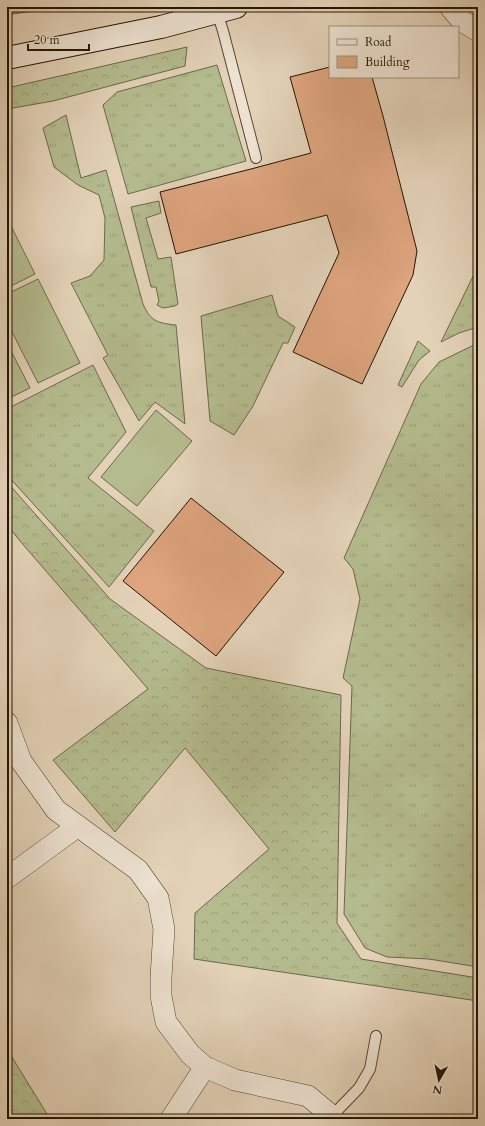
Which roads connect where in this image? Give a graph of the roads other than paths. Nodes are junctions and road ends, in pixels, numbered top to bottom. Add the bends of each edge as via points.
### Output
1 (450, 7) edge
2 (226, 10) edge
3 (478, 31) edge
4 (7, 58) edge
5 (256, 158) dead end
6 (7, 723) edge
7 (78, 826) junction
8 (7, 878) edge
9 (376, 1036) dead end
10 (205, 1066) junction
11 (333, 1118) edge
12 (171, 1119) edge

1 - 3 street via 462,21
2 - 4 street via 161,28
2 - 5 lane via 223,31
6 - 7 street via 21,761 56,810
7 - 8 street
7 - 10 street via 138,870 158,898 164,929 161,996 166,1022 190,1054
9 - 11 lane via 370,1070 359,1088
10 - 11 street via 235,1080 308,1096
10 - 12 street

